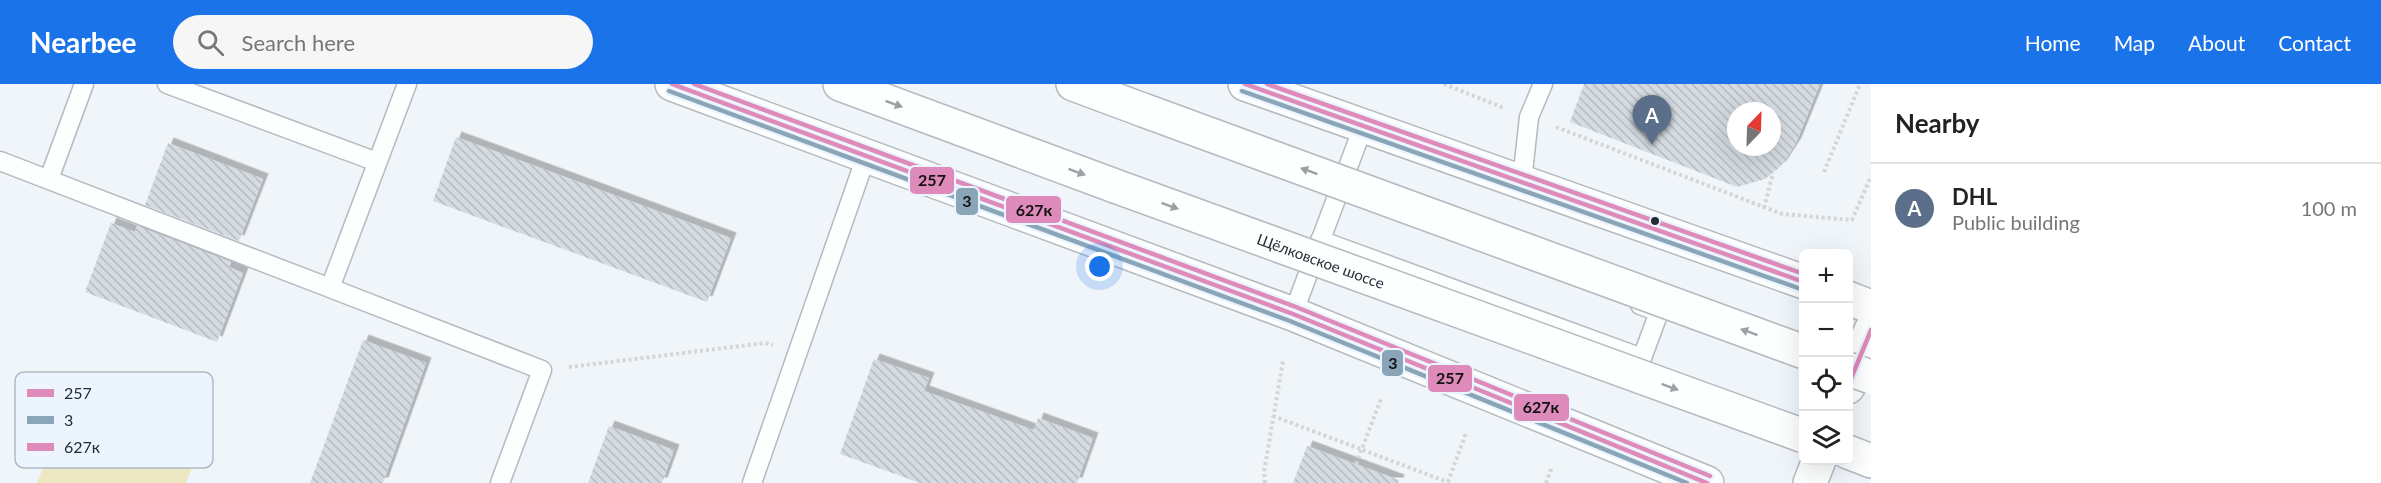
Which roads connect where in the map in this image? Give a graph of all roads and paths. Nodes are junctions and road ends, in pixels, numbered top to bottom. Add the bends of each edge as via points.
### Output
1 (84, 84) edge
2 (167, 84) edge
3 (406, 84) edge
4 (672, 84) edge
5 (840, 84) edge
6 (1073, 84) edge
7 (1245, 84) edge
8 (1443, 84) edge
9 (1543, 84) edge
10 (1860, 84) edge
11 (1529, 117) junction
12 (1363, 127) junction
13 (867, 154) junction
14 (0, 161) edge
15 (377, 162) junction
16 (1824, 172) dead end
17 (1773, 173) dead end
18 (1871, 176) edge
19 (49, 179) junction
20 (1522, 182) junction
21 (1337, 194) junction
22 (1764, 208) junction
23 (1320, 240) junction
24 (1799, 281) edge
25 (330, 288) junction
26 (1853, 300) edge
27 (1871, 307) edge
28 (1293, 314) junction
29 (1871, 330) edge
30 (1799, 351) edge
31 (797, 353) junction
32 (1283, 361) dead end
33 (542, 370) junction
34 (1853, 371) edge
35 (1853, 375) edge
36 (1871, 377) edge
37 (1381, 399) dead end
38 (1274, 417) junction
39 (1466, 433) dead end
40 (1799, 435) edge
41 (1362, 449) junction
42 (1853, 454) edge
43 (1871, 461) edge
44 (1356, 464) dead end
45 (1817, 465) edge
46 (1552, 467) dead end
47 (500, 483) edge
48 (752, 483) edge
49 (1265, 483) edge
50 (1449, 483) edge
51 (1546, 483) edge
52 (1707, 483) edge
53 (1810, 483) edge

1 - 19 lane
2 - 15 lane
3 - 15 lane
4 - 13 main road
5 -> 40 main road, Щёлковское шоссе, bridge
30 -> 6 main road, bridge
7 - 12 main road
8 - 11 path
9 - 11 lane
10 - 16 path
11 - 20 lane
11 - 22 path
12 - 20 main road
12 - 21 lane
13 - 28 main road
13 - 31 lane
14 - 19 lane
15 - 25 lane
17 - 22 path
18 - 22 path via 1852,220 1782,214
19 - 25 lane
20 - 24 main road
21 - 23 lane
21 - 23 lane via 1659,312 1642,358
23 - 28 lane
25 - 33 lane
26 - 27 main road
28 - 52 main road
29 - 35 main road
31 - 33 path via 765,343
31 - 48 lane
32 - 38 path
33 - 47 lane
34 - 36 main road, bridge
37 - 41 path
38 - 41 path
38 - 49 path
39 - 50 path
41 - 44 path
41 - 50 path
42 - 43 main road
45 - 53 main road
46 - 51 path

